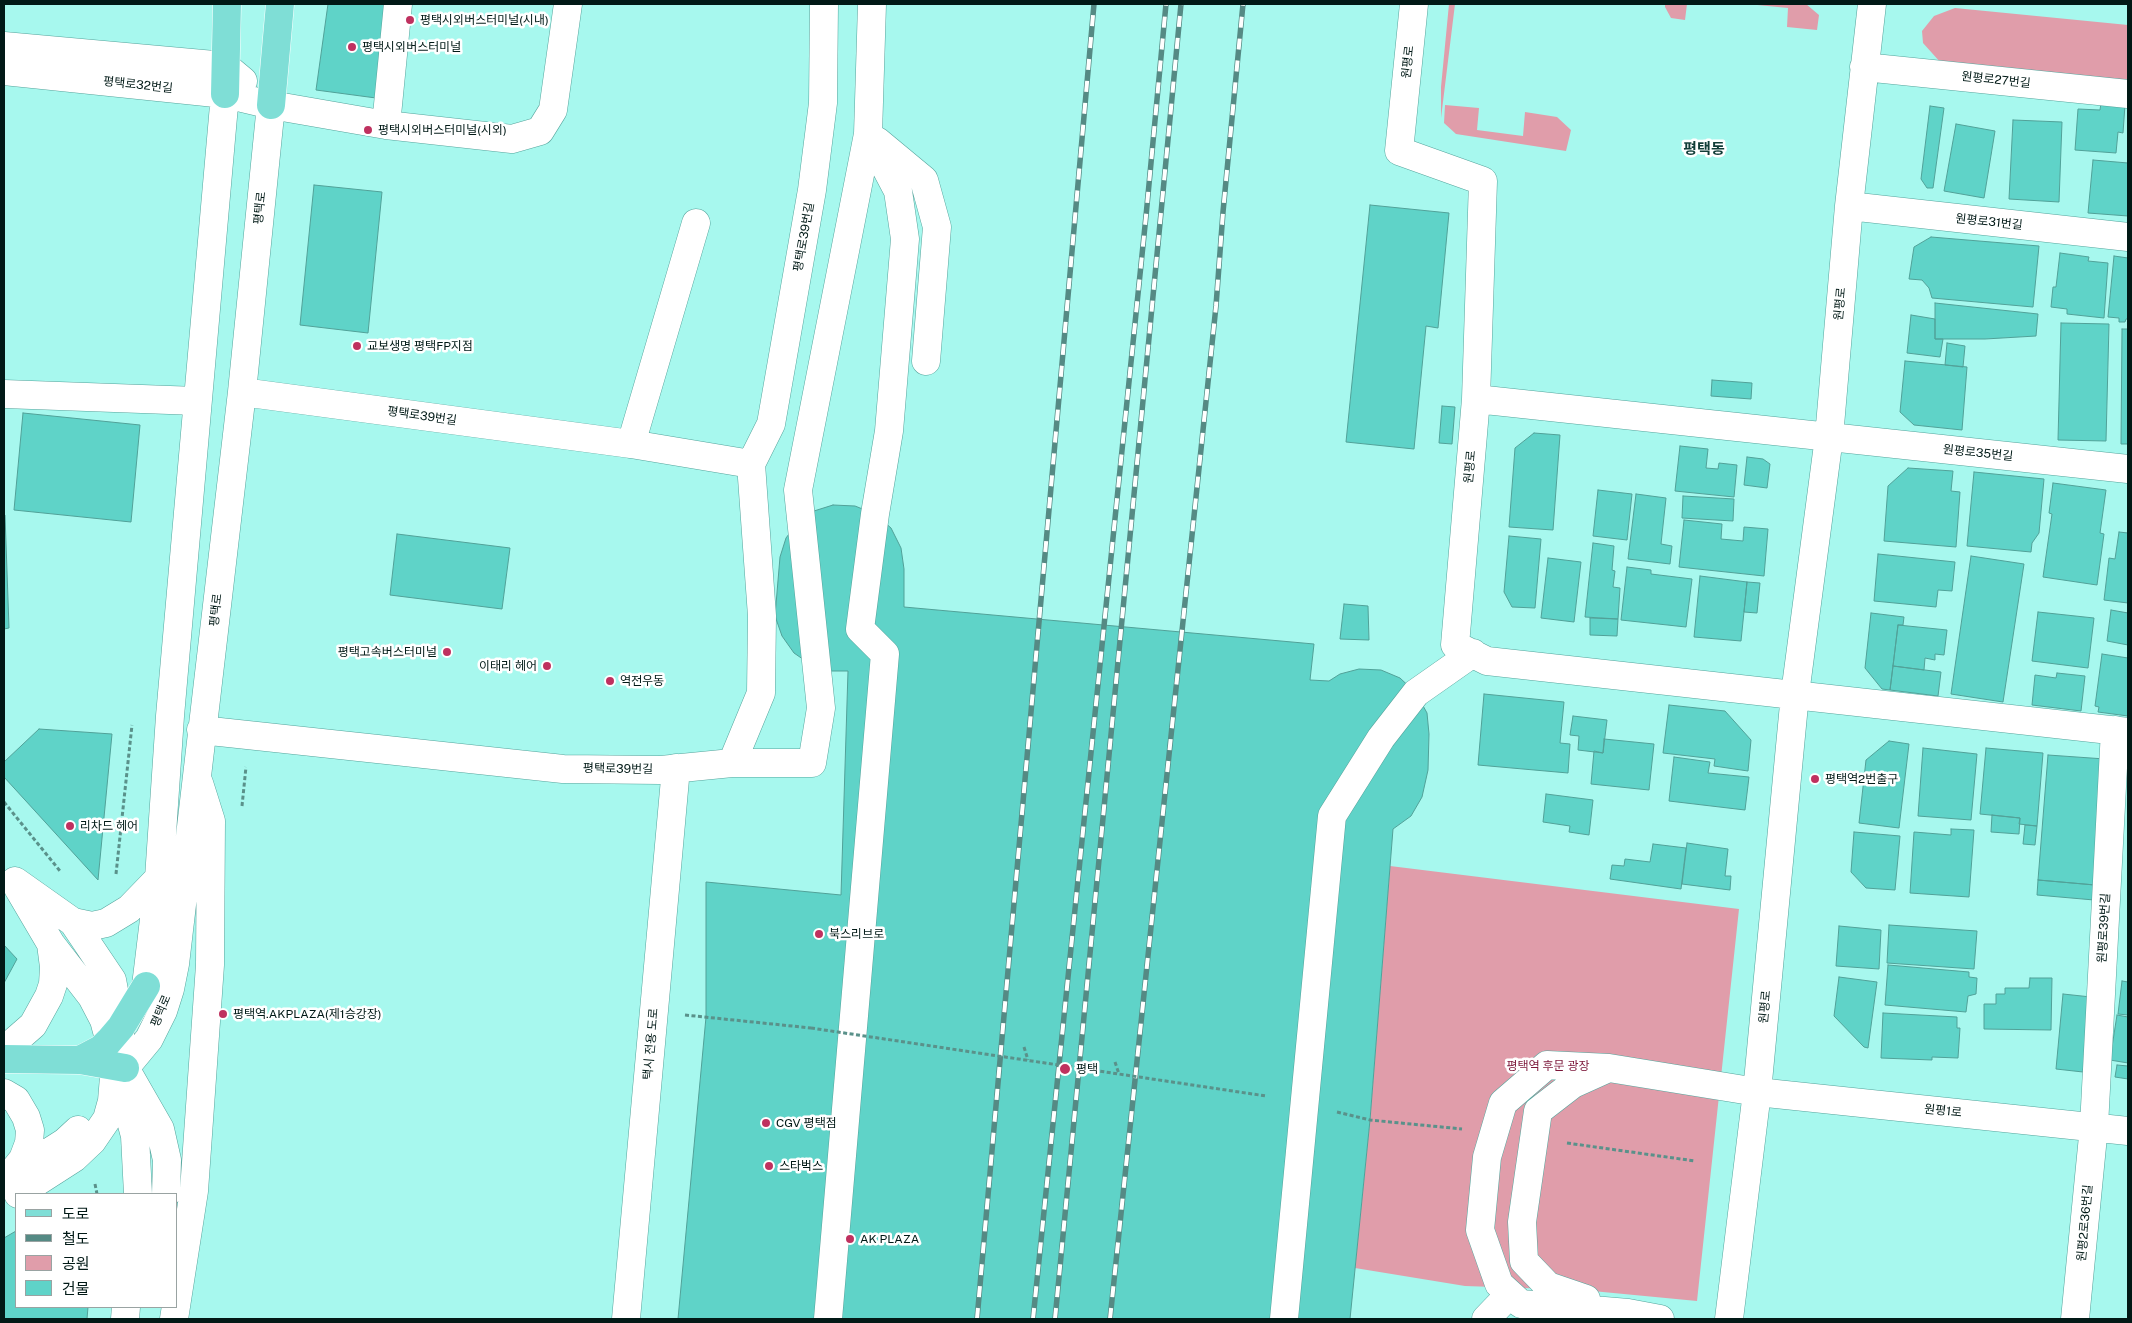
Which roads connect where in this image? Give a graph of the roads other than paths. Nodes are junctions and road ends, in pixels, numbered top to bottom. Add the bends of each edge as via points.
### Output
1 (227, 4) edge
2 (280, 4) edge
3 (398, 4) edge
4 (568, 4) edge
5 (824, 4) edge
6 (872, 4) edge
7 (1414, 4) edge
8 (1872, 4) edge
9 (4, 46) edge
10 (225, 66) junction
11 (1864, 67) junction
12 (4, 71) edge
13 (225, 94) junction
14 (2128, 94) edge
15 (271, 105) junction
16 (386, 125) junction
17 (868, 134) junction
18 (1849, 206) junction
19 (696, 223) dead end
20 (2128, 237) edge
21 (926, 361) dead end
22 (242, 392) junction
23 (4, 394) edge
24 (1476, 399) junction
25 (197, 401) junction
26 (1829, 437) junction
27 (631, 444) junction
28 (751, 464) junction
29 (2128, 469) edge
30 (1473, 653) junction
31 (1795, 694) junction
32 (202, 730) junction
33 (2122, 731) edge
34 (732, 763) junction
35 (676, 768) junction
36 (196, 772) junction
37 (9, 875) edge
38 (159, 878) junction
39 (73, 922) junction
40 (51, 944) junction
41 (146, 986) junction
42 (4, 1049) edge
43 (117, 1050) junction
44 (4, 1059) edge
45 (1609, 1068) junction
46 (1757, 1092) junction
47 (4, 1093) edge
48 (2094, 1126) junction
49 (2128, 1131) edge
50 (13, 1193) edge
51 (46, 1193) edge
52 (138, 1193) edge
53 (166, 1193) edge
54 (178, 1293) edge
55 (1510, 1294) junction
56 (1628, 1313) junction
57 (626, 1319) edge
58 (828, 1319) edge
59 (1284, 1319) edge
60 (1486, 1319) edge
61 (1660, 1319) edge
62 (1730, 1319) edge
63 (2076, 1319) edge

1 - 10 main road, 평택로
2 - 15 main road, 평택로
3 - 16 street
4 - 16 street, 평택로32번길 via 553,110 540,132 512,139
5 - 28 street, 평택로39번길 via 823,102 812,190 771,424
6 - 17 street
7 - 24 street, 원평로 via 1399,151 1483,181
8 - 11 street, 원평로
9 - 10 street
10 - 13 main road, 평택로
10 - 15 street
11 - 14 street, 원평로27번길
11 - 18 street, 원평로
12 - 13 street, 평택로32번길
13 - 15 street, 평택로32번길
13 - 25 street, 평택로
15 - 16 street, 평택로32번길
15 - 22 street, 평택로
17 - 21 street via 924,180 937,227
17 - 34 street, 평택로39번길 via 798,490 821,708 812,763
17 - 58 street via 898,191 905,239 889,431 860,628 885,654
18 - 20 street, 원평로31번길
18 - 26 street, 원평로
19 - 27 street
22 - 27 street, 평택로39번길
22 - 32 street, 평택로
23 - 25 street
24 - 26 street, 원평로35번길
24 - 30 street, 원평로 via 1456,645
25 - 38 street, 평택로
26 - 29 street, 원평로35번길
26 - 31 street, 원평로
27 - 28 street, 평택로39번길
28 - 34 street via 762,616 761,693
30 - 31 street, 원평로 via 1487,661
30 - 59 street via 1416,693 1380,738 1332,816
31 - 33 street, 원평로39번길
31 - 46 street, 원평로
32 - 35 street, 평택로39번길 via 564,769
32 - 36 street, 평택로
33 - 48 street, 원평로39번길
34 - 35 street, 평택로39번길
35 - 57 street, 택시 전용 도로
36 - 43 street, 평택로 via 170,989 149,1039
36 - 54 street via 211,821 210,965 194,1191
37 - 39 street
37 - 40 street
38 - 39 street via 129,909 106,923 92,926
38 - 41 street, 평택로
39 - 43 street via 112,980
40 - 42 street via 54,967 49,996 32,1025
40 - 43 street via 92,997
41 - 43 main road, 평택로
41 - 43 main road
43 - 44 main road via 80,1060
43 - 50 street via 105,1096 85,1124
43 - 52 street via 135,1136
43 - 53 street via 160,1129 167,1160
45 - 46 street, 원평1로
45 - 55 street, 원평1로 via 1547,1065 1503,1103 1487,1157 1480,1230 1499,1284
45 - 56 street via 1573,1084 1538,1111 1522,1222 1524,1261 1548,1286
46 - 48 street, 원평1로
46 - 62 street, 원평로
47 - 50 street via 16,1100 30,1130
48 - 49 street, 원평1로
48 - 63 street, 원평2로36번길
50 - 51 street
55 - 56 street via 1521,1304
55 - 60 street
56 - 61 street

